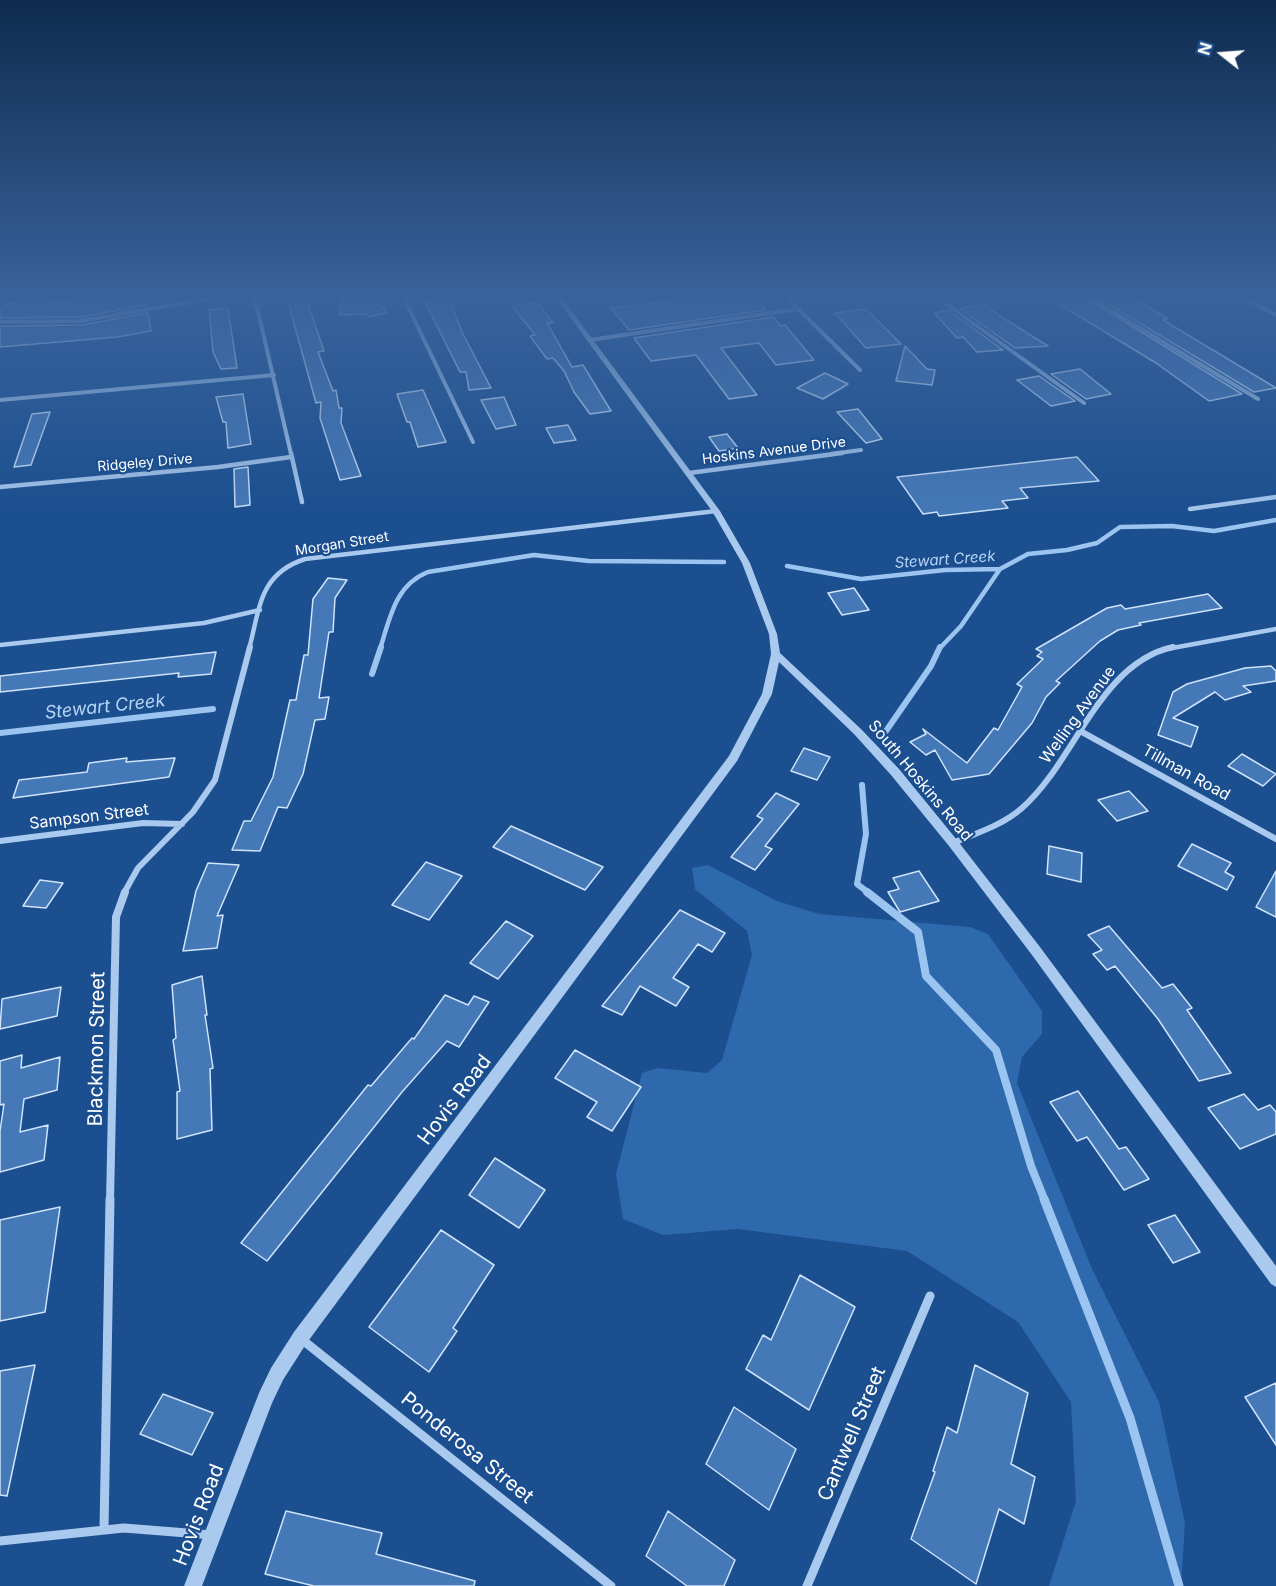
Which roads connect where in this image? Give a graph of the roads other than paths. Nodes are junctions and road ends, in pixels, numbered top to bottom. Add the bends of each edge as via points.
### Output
1 (273, 372) edge
2 (439, 372) edge
3 (614, 372) edge
4 (1041, 372) edge
5 (1213, 372) edge
6 (274, 375) junction
7 (1258, 399) dead end
8 (0, 400) edge
9 (1084, 403) dead end
10 (473, 442) dead end
11 (861, 450) dead end
12 (291, 457) junction
13 (689, 473) junction
14 (0, 487) edge
15 (1276, 497) edge
16 (302, 502) dead end
17 (1190, 509) dead end
18 (716, 512) junction
19 (260, 610) junction
20 (1276, 629) edge
21 (0, 645) edge
22 (776, 654) junction
23 (1082, 732) junction
24 (182, 824) junction
25 (1276, 839) edge
26 (0, 842) edge
27 (953, 843) junction
28 (1276, 1279) edge
29 (930, 1296) dead end
30 (300, 1338) junction
31 (104, 1529) junction
32 (212, 1535) junction
33 (0, 1541) edge
34 (193, 1586) edge
35 (611, 1586) edge
36 (807, 1586) edge

1 - 6 street
2 - 10 street
3 - 13 street
4 - 9 street
5 - 7 street
6 - 8 street
6 - 12 street
11 - 13 street, Hoskins Avenue Drive
12 - 14 street, Ridgeley Drive
12 - 16 street
13 - 18 street
15 - 17 street
18 - 19 street, Morgan Street via 305,559 285,566 270,578
18 - 22 street via 746,564 773,634
19 - 21 street via 204,623
19 - 24 street, Blackmon Street via 215,780
20 - 23 street, Welling Avenue via 1169,648 1140,660 1116,681
22 - 27 street, South Hoskins Road via 866,740
22 - 30 street, Hovis Road via 766,694 733,758
23 - 25 street, Tillman Road
23 - 27 street, Welling Avenue via 1046,783 1022,808 1000,823
24 - 26 street, Sampson Street via 143,823
24 - 31 street, Blackmon Street via 128,883 116,917
27 - 28 street, South Hoskins Road
29 - 36 street, Cantwell Street
30 - 32 street, Hovis Road via 265,1399
30 - 35 street, Ponderosa Street
31 - 32 street
31 - 33 street
32 - 34 street, Hovis Road

